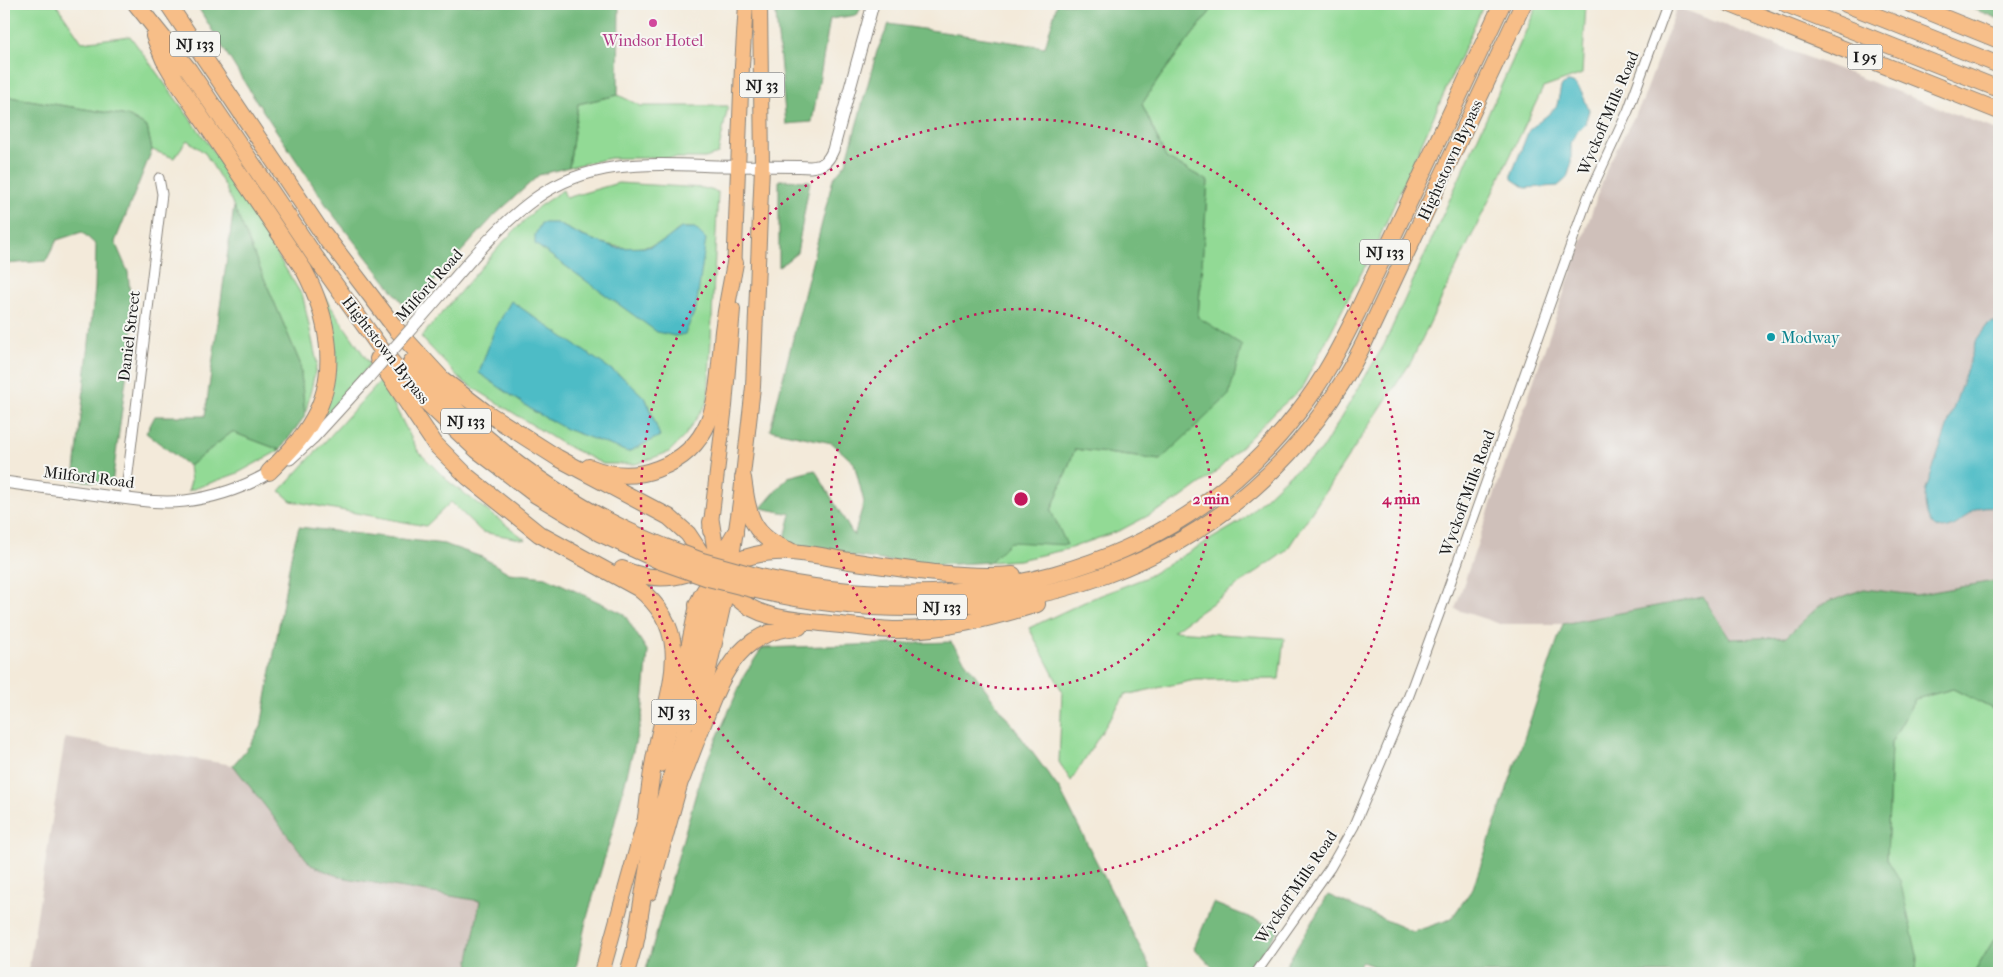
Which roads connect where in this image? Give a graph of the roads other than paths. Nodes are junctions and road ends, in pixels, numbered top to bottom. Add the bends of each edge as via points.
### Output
1 (168, 4) edge
2 (746, 4) edge
3 (760, 4) edge
4 (873, 4) edge
5 (1502, 4) edge
6 (1523, 4) edge
7 (1667, 4) edge
8 (1730, 4) edge
9 (1786, 4) edge
10 (1846, 4) edge
11 (1910, 4) edge
12 (140, 10) edge
13 (1999, 40) edge
14 (1999, 65) edge
15 (1999, 89) edge
16 (1999, 111) edge
17 (738, 166) junction
18 (762, 166) junction
19 (159, 178) dead end
20 (324, 234) junction
21 (314, 255) junction
22 (735, 263) junction
23 (484, 411) junction
24 (270, 472) junction
25 (743, 478) junction
26 (4, 482) edge
27 (124, 498) junction
28 (508, 508) junction
29 (711, 522) joint
30 (735, 534) joint
31 (798, 553) junction
32 (662, 554) junction
33 (1114, 555) junction
34 (1129, 567) junction
35 (716, 568) junction
36 (754, 583) junction
37 (698, 605) joint
38 (862, 628) junction
39 (682, 778) junction
40 (646, 818) junction
41 (635, 945) junction
42 (602, 973) edge
43 (627, 973) edge
44 (1256, 973) edge

1 - 20 highway, Hightstown Bypass / NJ 133
2 - 17 main road, NJ 33
3 - 18 main road, NJ 33
4 - 18 street, Milford Road via 829,159 823,165 815,166
5 - 33 highway, Hightstown Bypass / NJ 133 via 1353,320 1311,395 1271,445 1224,488 1171,525
6 - 34 highway, Hightstown Bypass / NJ 133 via 1351,369 1328,405 1283,461 1241,500 1188,537
7 - 44 street, Wyckoff Mills Road via 1628,111 1588,197 1408,698 1354,826 1330,868
8 - 16 highway, I 95
9 - 15 highway, I 95
10 - 14 highway
11 - 13 highway
12 - 21 highway, Hightstown Bypass / NJ 133 via 189,70
12 - 24 highway via 174,77 304,270 324,322 328,362 323,398 307,428
17 - 18 street, Milford Road
17 - 22 main road, NJ 33
17 - 24 street, Milford Road, bridge via 632,164 593,172 536,198 508,222 304,447
18 - 25 main road, NJ 33 via 756,358
19 - 27 street, Daniel Street via 162,194
20 - 23 highway via 409,346 442,379
20 - 32 highway, Hightstown Bypass / NJ 133 via 398,348 470,424 504,454 556,490
21 - 28 highway via 435,444 468,477
21 - 32 highway, Hightstown Bypass / NJ 133 via 397,369 463,438 522,485 568,515 618,542
22 - 23 highway via 714,409 694,444 669,464 634,474 599,471
22 - 29 main road, NJ 33 via 725,406
23 - 35 highway via 566,462 669,517
24 - 27 street, Milford Road via 240,486 197,499 163,502
25 - 30 main road, NJ 33
25 - 31 highway via 748,511 758,531 776,546
26 - 27 street, Milford Road
28 - 35 highway via 579,549 637,575 668,578
28 - 40 highway via 539,534 638,588 658,606 666,620 674,645 674,672 655,750
29 - 35 highway
30 - 35 highway
31 - 33 highway via 910,570 990,576 1039,571
31 - 35 highway via 762,553
32 - 36 highway, Hightstown Bypass / NJ 133, bridge via 708,578
33 - 36 highway, Hightstown Bypass / NJ 133 via 1038,579 955,591 854,591
34 - 36 highway, Hightstown Bypass / NJ 133 via 1040,594 950,606 896,608 841,604 787,597
34 - 38 highway via 1093,587 979,621 922,629
35 - 37 highway
35 - 38 highway via 744,604 771,616
35 - 39 main road, NJ 33 via 706,684
35 - 41 highway via 690,705 651,847
37 - 40 main road, NJ 33
38 - 39 highway via 789,628 766,634 746,647 734,658 720,680
39 - 41 main road, NJ 33
40 - 42 main road, NJ 33
41 - 43 main road, NJ 33

